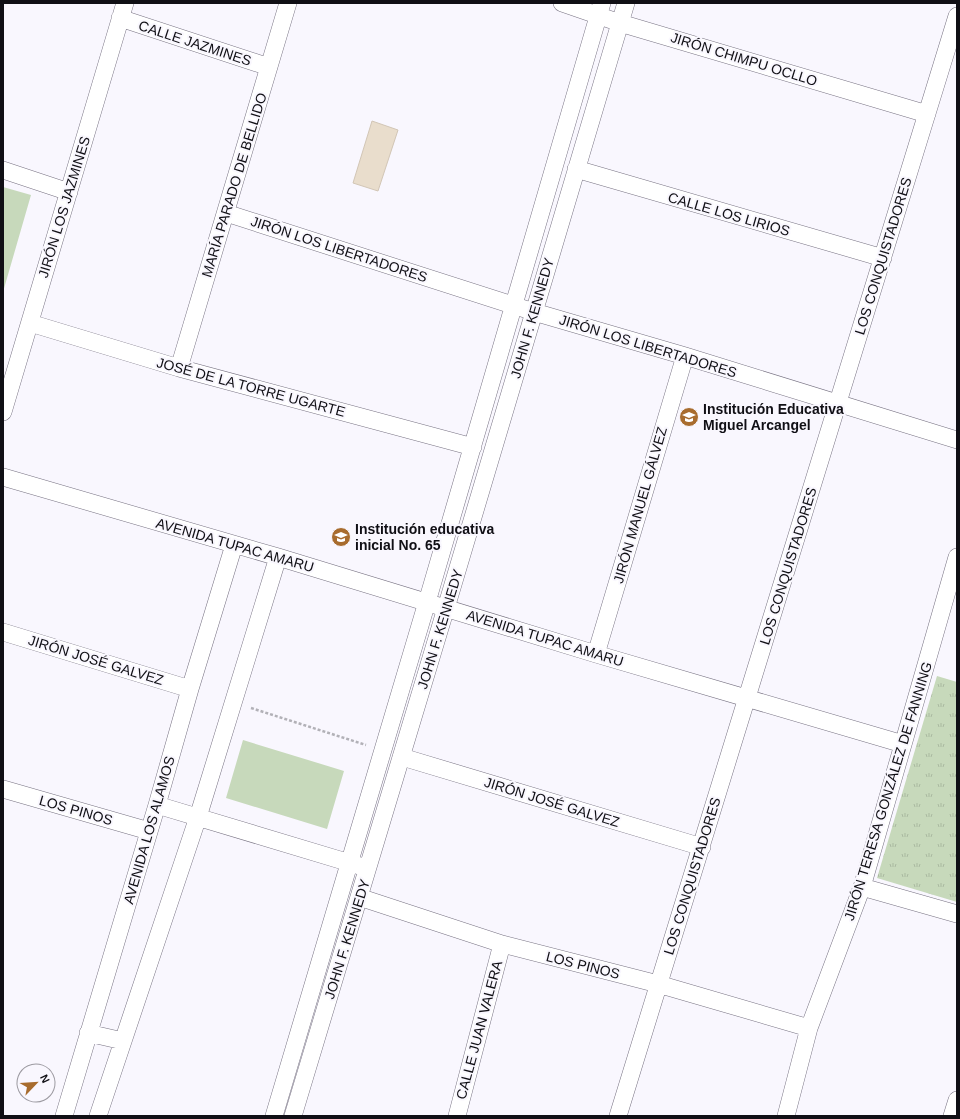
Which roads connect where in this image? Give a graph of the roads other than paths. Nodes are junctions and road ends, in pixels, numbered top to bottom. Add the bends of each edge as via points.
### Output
1 (288, 3) edge
2 (562, 3) edge
3 (626, 3) edge
4 (600, 9) edge
5 (123, 11) edge
6 (957, 16) edge
7 (620, 22) junction
8 (269, 68) junction
9 (927, 114) junction
10 (576, 169) junction
11 (3, 170) edge
12 (69, 192) junction
13 (226, 213) junction
14 (883, 258) junction
15 (514, 305) junction
16 (534, 312) junction
17 (30, 323) junction
18 (684, 356) junction
19 (180, 368) junction
20 (838, 403) junction
21 (3, 412) edge
22 (957, 440) edge
23 (473, 447) junction
24 (3, 476) edge
25 (234, 545) junction
26 (278, 557) junction
27 (957, 557) edge
28 (951, 601) edge
29 (427, 602) junction
30 (446, 608) junction
31 (3, 632) edge
32 (596, 654) junction
33 (190, 689) junction
34 (748, 698) junction
35 (903, 744) junction
36 (402, 757) junction
37 (3, 788) edge
38 (157, 805) junction
39 (198, 817) junction
40 (149, 832) junction
41 (702, 847) junction
42 (349, 863) junction
43 (368, 869) junction
44 (862, 887) junction
45 (359, 897) junction
46 (957, 914) edge
47 (502, 944) junction
48 (658, 984) junction
49 (809, 1028) junction
50 (88, 1033) junction
51 (123, 1042) junction
52 (957, 1100) edge
53 (64, 1116) edge
54 (98, 1116) edge
55 (274, 1116) edge
56 (293, 1116) edge
57 (457, 1116) edge
58 (618, 1116) edge
59 (786, 1116) edge
60 (952, 1116) edge

1 - 8 street, MARÍA PARADO DE BELLIDO
2 - 4 street, JIRÓN CHIMPU OCLLO
3 - 7 street, JOHN F. KENNEDY
4 - 7 street, JIRÓN CHIMPU OCLLO
4 - 15 street, JOHN F. KENNEDY
5 - 8 street, CALLE JAZMINES
5 - 12 street, JIRÓN LOS JAZMINES
6 - 9 street, LOS CONQUISTADORES
7 - 9 street, JIRÓN CHIMPU OCLLO
7 - 10 street, JOHN F. KENNEDY
8 - 13 street, MARÍA PARADO DE BELLIDO
9 - 14 street, LOS CONQUISTADORES
10 - 14 street, CALLE LOS LIRIOS
10 - 16 street, JOHN F. KENNEDY
11 - 12 street
12 - 17 street, JIRÓN LOS JAZMINES
13 - 15 street, JIRÓN LOS LIBERTADORES
13 - 19 street, MARÍA PARADO DE BELLIDO
14 - 20 street, LOS CONQUISTADORES
15 - 16 street, JIRÓN LOS LIBERTADORES
15 - 23 street, JOHN F. KENNEDY
16 - 18 street, JIRÓN LOS LIBERTADORES
16 - 30 street, JOHN F. KENNEDY
17 - 19 street, JOSÉ DE LA TORRE UGARTE
17 - 21 street, JIRÓN LOS JAZMINES
18 - 20 street, JIRÓN LOS LIBERTADORES
18 - 32 street, JIRÓN MANUEL GÁLVEZ
19 - 23 street, JOSÉ DE LA TORRE UGARTE
20 - 22 street, JIRÓN LOS LIBERTADORES
20 - 34 street, LOS CONQUISTADORES
23 - 29 street, JOHN F. KENNEDY
24 - 25 street, AVENIDA TUPAC AMARU
25 - 26 street, AVENIDA TUPAC AMARU
25 - 33 street, AVENIDA LOS ALAMOS
26 - 29 street, AVENIDA TUPAC AMARU
26 - 39 street
27 - 28 street, JIRÓN TERESA GONZÁLEZ DE FANNING
28 - 35 street, JIRÓN TERESA GONZÁLEZ DE FANNING
29 - 30 street, AVENIDA TUPAC AMARU
29 - 42 street, JOHN F. KENNEDY
30 - 32 street, AVENIDA TUPAC AMARU
30 - 36 street, JOHN F. KENNEDY
31 - 33 street, JIRÓN JOSÉ GALVEZ
32 - 34 street, AVENIDA TUPAC AMARU
33 - 38 street, AVENIDA LOS ALAMOS
34 - 35 street, AVENIDA TUPAC AMARU
34 - 41 street, LOS CONQUISTADORES
35 - 44 street, JIRÓN TERESA GONZÁLEZ DE FANNING
36 - 41 street, JIRÓN JOSÉ GALVEZ
36 - 43 street, JOHN F. KENNEDY
37 - 40 street, LOS PINOS
38 - 39 street
38 - 40 street, AVENIDA LOS ALAMOS
39 - 42 street
39 - 51 street
40 - 50 street, AVENIDA LOS ALAMOS
41 - 48 street, LOS CONQUISTADORES
42 - 43 street
42 - 55 street, JOHN F. KENNEDY
43 - 45 street, JOHN F. KENNEDY
44 - 46 street
44 - 49 street, JIRÓN TERESA GONZÁLEZ DE FANNING
45 - 47 street, LOS PINOS
45 - 56 street, JOHN F. KENNEDY
47 - 48 street, LOS PINOS
47 - 57 street, CALLE JUAN VALERA
48 - 49 street, LOS PINOS
48 - 58 street, LOS CONQUISTADORES
49 - 59 street, JIRÓN TERESA GONZÁLEZ DE FANNING
50 - 51 street
50 - 53 street, AVENIDA LOS ALAMOS
51 - 54 street
52 - 60 street

